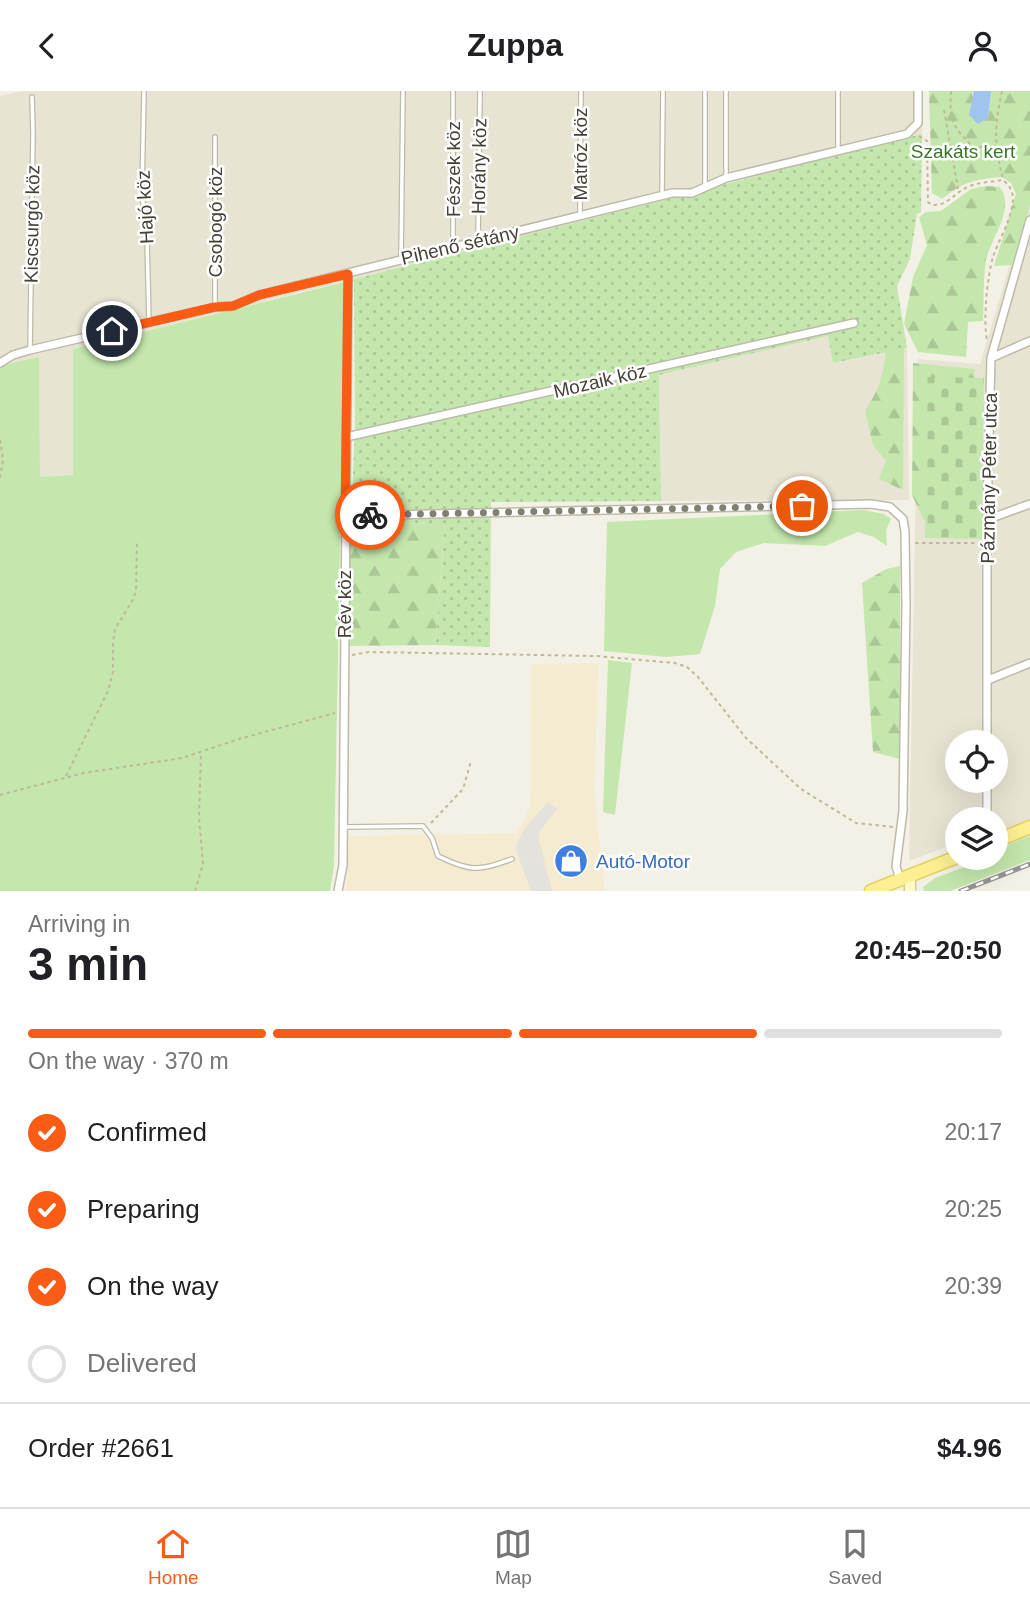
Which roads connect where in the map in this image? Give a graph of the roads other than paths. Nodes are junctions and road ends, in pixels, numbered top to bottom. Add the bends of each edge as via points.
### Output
1 (144, 91) edge
2 (404, 91) edge
3 (453, 91) edge
4 (480, 91) edge
5 (581, 91) edge
6 (663, 91) edge
7 (705, 91) edge
8 (726, 91) edge
9 (838, 91) edge
10 (918, 91) edge
11 (32, 97) dead end
12 (215, 137) dead end
13 (838, 152) junction
14 (726, 178) junction
15 (705, 187) junction
16 (662, 196) junction
17 (580, 216) junction
18 (1030, 220) edge
19 (478, 241) junction
20 (453, 247) junction
21 (401, 259) junction
22 (348, 274) junction
23 (215, 307) junction
24 (149, 322) junction
25 (854, 323) dead end
26 (1030, 341) edge
27 (30, 350) junction
28 (990, 358) junction
29 (0, 363) edge
30 (346, 437) junction
31 (1030, 504) edge
32 (345, 516) junction
33 (987, 516) junction
34 (1030, 663) edge
35 (988, 680) junction
36 (987, 730) edge
37 (343, 827) junction
38 (1030, 827) edge
39 (1008, 836) edge
40 (512, 859) dead end
41 (945, 862) edge
42 (905, 878) junction
43 (338, 891) edge
44 (871, 891) edge
45 (910, 891) edge

1 - 24 lane, Hajó köz via 142,193
2 - 21 lane
3 - 20 lane, Fészek köz
4 - 19 lane, Horány köz
5 - 17 lane, Matróz köz
6 - 16 lane
7 - 15 lane
8 - 14 lane
9 - 13 lane
10 - 13 street, Pihenő sétány via 918,123 907,134
11 - 27 lane, Kiscsurgó köz
12 - 23 lane, Csobogó köz
13 - 14 street, Pihenő sétány
14 - 15 street, Pihenő sétány
15 - 16 street, Pihenő sétány
16 - 17 street, Pihenő sétány
17 - 19 street, Pihenő sétány
18 - 28 street, Pázmány Péter utca
19 - 20 street, Pihenő sétány
20 - 21 street, Pihenő sétány
21 - 22 street, Pihenő sétány
22 - 23 street, Pihenő sétány
22 - 30 street, Rév köz
23 - 24 street, Pihenő sétány
24 - 27 street, Pihenő sétány
25 - 30 street, Mozaik köz
26 - 28 street
27 - 29 street, Pihenő sétány
28 - 33 street, Pázmány Péter utca
30 - 32 street, Rév köz
31 - 33 street
32 - 37 street, Rév köz
32 - 42 street via 890,507 903,519 905,543 897,866
33 - 35 street, Pázmány Péter utca
34 - 35 street
35 - 36 street, Pázmány Péter utca
37 - 40 lane via 423,826 438,856 464,868 487,868
37 - 43 street, Rév köz
38 - 39 main road
41 - 42 main road
42 - 44 main road
42 - 45 street

